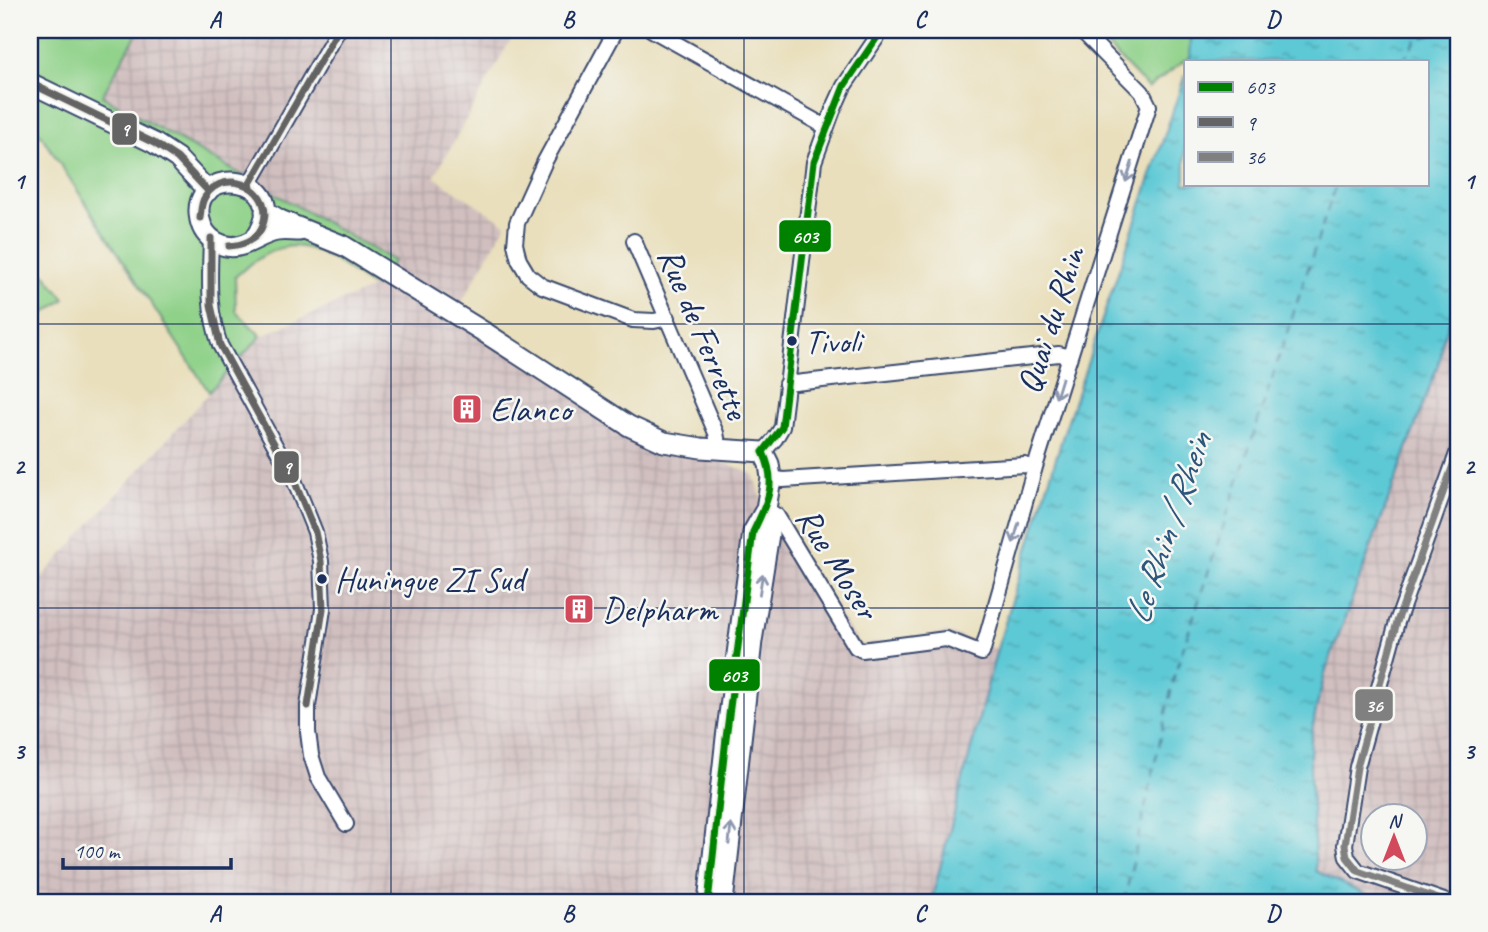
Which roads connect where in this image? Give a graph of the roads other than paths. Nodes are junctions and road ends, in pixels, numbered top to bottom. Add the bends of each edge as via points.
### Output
1 (338, 30) edge
2 (616, 30) edge
3 (652, 30) edge
4 (882, 30) edge
5 (1081, 30) edge
6 (30, 83) edge
7 (826, 127) junction
8 (249, 185) junction
9 (208, 191) junction
10 (265, 211) junction
11 (311, 232) junction
12 (256, 237) junction
13 (211, 238) junction
14 (634, 241) dead end
15 (229, 246) junction
16 (210, 274) junction
17 (668, 318) junction
18 (1069, 357) junction
19 (786, 384) junction
20 (719, 448) junction
21 (1458, 451) edge
22 (763, 452) junction
23 (1035, 467) junction
24 (771, 478) junction
25 (766, 509) junction
26 (982, 653) joint
27 (346, 824) dead end
28 (708, 902) edge
29 (723, 902) edge
30 (1445, 902) edge

1 - 8 street
2 - 17 street via 545,161 517,223 515,244 528,275 542,286 633,320
3 - 7 street
4 - 7 street via 844,86
5 -> 18 street, Quai du Rhin via 1150,106
6 - 9 main road via 154,143 177,158
7 - 19 street via 809,190
8 - 9 main road via 228,181
8 - 10 main road via 257,191
9 - 13 main road via 200,210 204,230
10 - 11 main road
10 - 12 main road via 264,225
11 - 12 main road via 278,231
11 - 20 main road via 344,246 629,426 664,442
12 - 15 main road
13 - 15 main road
13 - 16 street
14 - 17 street, Rue de Ferrette
15 - 16 street
16 - 27 street via 212,322 220,345 292,475 315,532 323,609 308,732 318,777
17 - 20 street, Rue de Ferrette
18 - 19 street via 1059,354
18 -> 23 street, Quai du Rhin
19 - 22 street via 782,427
20 - 22 main road
21 - 30 street via 1396,622 1357,767 1345,845 1358,871
22 - 24 main road
23 - 24 street
23 -> 26 street, Quai du Rhin
24 - 25 main road
25 - 26 street, Rue Moser via 777,516 856,647 862,650 947,639
25 - 28 main road via 753,532
29 -> 25 main road via 752,641 769,534

